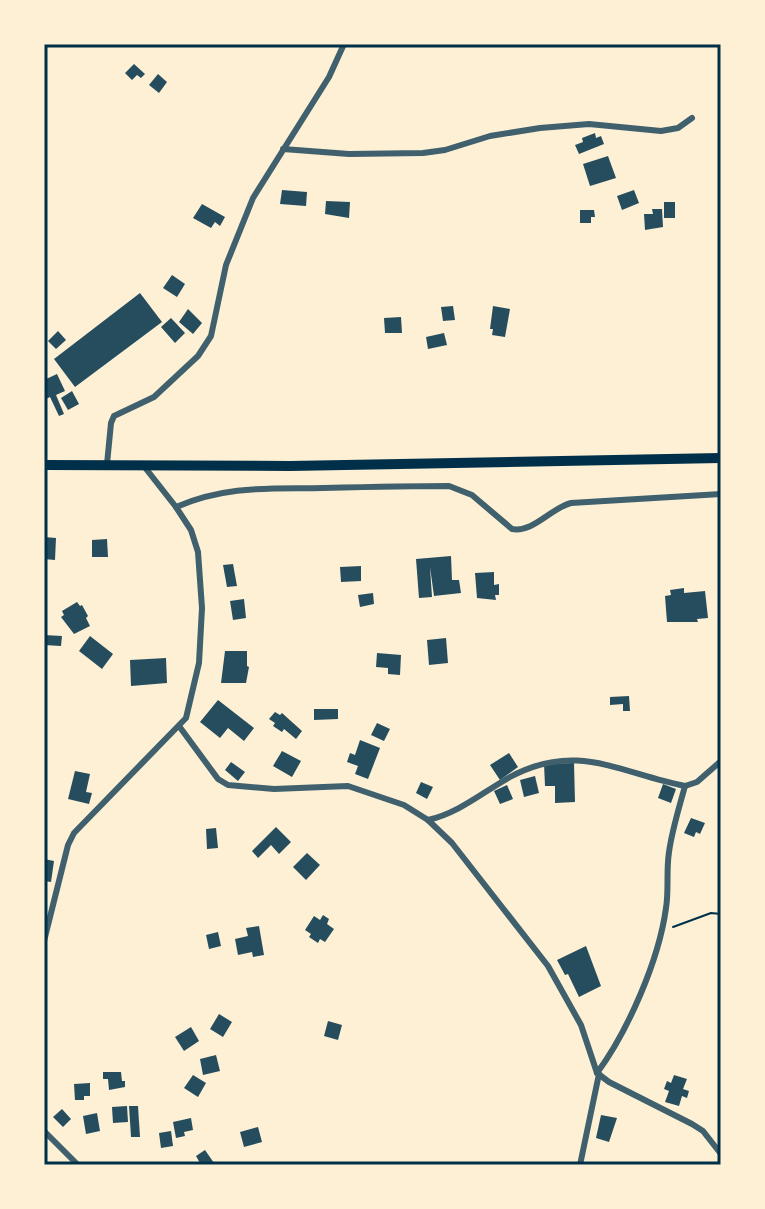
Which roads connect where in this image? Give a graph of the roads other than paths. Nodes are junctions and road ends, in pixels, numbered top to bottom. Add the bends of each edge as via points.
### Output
1 (344, 44) edge
2 (692, 118) dead end
3 (283, 149) junction
4 (721, 458) edge
5 (107, 464) junction
6 (143, 464) junction
7 (44, 465) edge
8 (721, 494) edge
9 (176, 507) junction
10 (179, 726) junction
11 (721, 761) edge
12 (685, 786) junction
13 (428, 820) junction
14 (44, 941) edge
15 (598, 1074) junction
16 (44, 1131) edge
17 (721, 1154) edge
18 (78, 1165) edge
19 (580, 1165) edge

1 - 3 street
2 - 3 street via 661,131 589,124 540,128 423,153
3 - 5 street via 233,241 211,336 198,356 154,397 114,416
4 - 6 highway
5 - 6 highway
5 - 7 highway
6 - 9 street
8 - 9 street via 571,503 519,530 472,495 449,486 267,487 201,496
9 - 10 street via 198,552 202,608 199,663 186,718
10 - 13 street via 228,785 348,786 404,805
10 - 14 street via 74,833
11 - 12 street
12 - 13 street via 596,761 557,760 529,767 455,812
12 - 15 street via 669,852 659,942 625,1028
13 - 15 street via 548,966 581,1025
15 - 17 street via 703,1131
15 - 19 street
16 - 18 street

